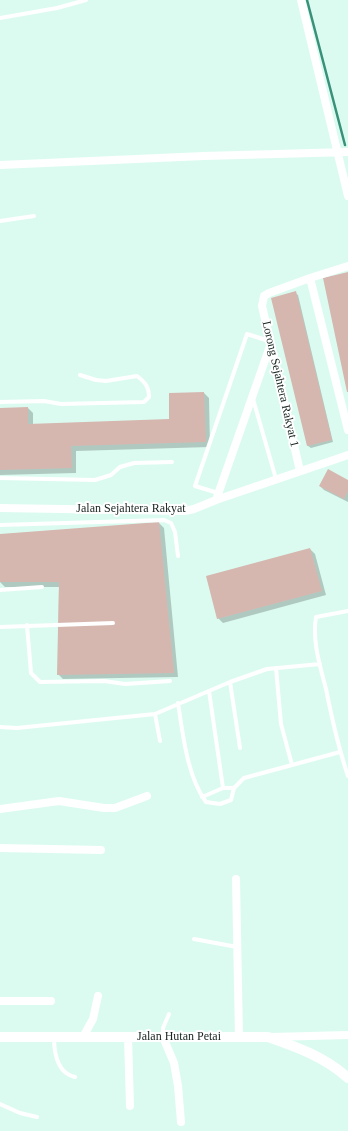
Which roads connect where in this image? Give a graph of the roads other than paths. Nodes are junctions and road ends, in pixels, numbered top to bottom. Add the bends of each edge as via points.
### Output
1 (86, 0) edge
2 (301, 0) edge
3 (0, 18) edge
4 (337, 152) junction
5 (348, 152) edge
6 (0, 165) edge
7 (348, 196) edge
8 (34, 216) dead end
9 (0, 221) edge
10 (348, 266) edge
11 (310, 278) junction
12 (270, 343) junction
13 (80, 375) dead end
14 (252, 397) junction
15 (0, 402) edge
16 (347, 416) edge
17 (348, 430) edge
18 (348, 455) edge
19 (172, 462) dead end
20 (300, 471) junction
21 (0, 478) edge
22 (276, 479) junction
23 (217, 497) junction
24 (0, 508) edge
25 (0, 525) edge
26 (178, 556) dead end
27 (42, 587) dead end
28 (0, 590) edge
29 (348, 611) edge
30 (113, 624) dead end
31 (27, 626) junction
32 (0, 627) edge
33 (320, 664) junction
34 (276, 668) junction
35 (170, 681) dead end
36 (230, 682) junction
37 (209, 691) junction
38 (178, 704) junction
39 (155, 714) junction
40 (0, 727) edge
41 (160, 741) dead end
42 (240, 748) dead end
43 (340, 752) junction
44 (292, 765) junction
45 (348, 776) edge
46 (223, 788) junction
47 (234, 788) junction
48 (147, 796) dead end
49 (202, 797) junction
50 (0, 809) edge
51 (0, 848) edge
52 (101, 850) dead end
53 (236, 879) dead end
54 (194, 939) dead end
55 (237, 947) junction
56 (98, 996) dead end
57 (0, 1001) edge
58 (51, 1001) dead end
59 (170, 1014) dead end
60 (348, 1035) edge
61 (0, 1037) edge
62 (54, 1037) junction
63 (84, 1037) junction
64 (128, 1037) junction
65 (163, 1037) junction
66 (239, 1037) junction
67 (268, 1037) junction
68 (75, 1077) dead end
69 (348, 1078) edge
70 (0, 1104) edge
71 (130, 1106) dead end
72 (36, 1118) dead end
73 (181, 1122) dead end

1 - 3 lane
2 - 4 street
4 - 5 street
4 - 6 street
4 - 7 street
8 - 9 lane
10 - 11 street
11 - 12 street, Lorong Sejahtera Rakyat 1 via 264,296 262,306
11 - 16 street
12 - 14 street
12 - 20 street, Lorong Sejahtera Rakyat 1
12 - 23 lane via 247,334 195,486
13 - 15 lane via 106,381 137,376 149,389 149,398 144,402
14 - 22 lane
14 - 23 street
16 - 17 street
18 - 20 street, Jalan Sejahtera Rakyat
19 - 21 lane via 134,463 120,467 111,475 96,480
20 - 22 street, Jalan Sejahtera Rakyat
22 - 23 street, Jalan Sejahtera Rakyat
23 - 24 street, Jalan Sejahtera Rakyat via 194,509 185,510
25 - 26 lane via 164,520 171,523 176,532
27 - 28 lane
29 - 33 lane via 316,617 314,630
30 - 31 lane
31 - 32 lane
31 - 35 lane via 32,673 40,682 104,681 132,684
33 - 34 lane
33 - 43 lane
34 - 36 lane
34 - 44 lane via 281,724
36 - 37 lane
36 - 42 lane
37 - 38 lane
37 - 46 lane
38 - 39 lane
38 - 49 lane via 186,748
39 - 40 lane via 17,728
39 - 41 lane
43 - 44 lane
43 - 45 lane
44 - 47 lane via 244,778
46 - 47 lane
46 - 49 lane
47 - 49 lane via 231,800 220,804 206,802
48 - 50 street via 115,808 59,801
51 - 52 street
53 - 55 street
54 - 55 lane
55 - 66 street
56 - 63 street via 93,1019
57 - 58 street
59 - 65 lane
60 - 67 street
61 - 62 street, Jalan Hutan Petai
62 - 63 street, Jalan Hutan Petai
62 - 68 lane via 59,1066 68,1075
63 - 64 street, Jalan Hutan Petai
64 - 65 street, Jalan Hutan Petai
64 - 71 street
65 - 66 street, Jalan Hutan Petai
65 - 73 street via 174,1064
66 - 67 street, Jalan Hutan Petai
67 - 69 street, Jalan Hutan Petai via 304,1049 337,1068
70 - 72 lane

